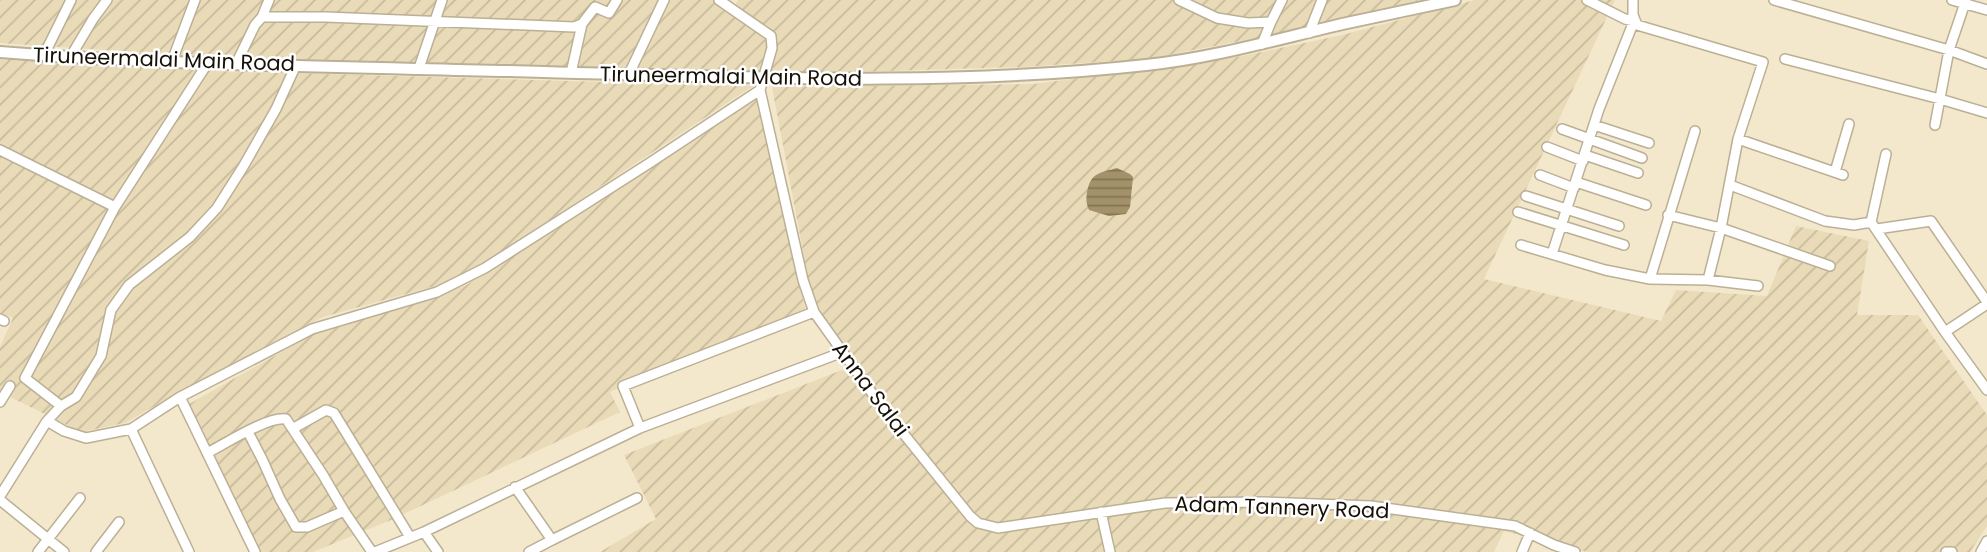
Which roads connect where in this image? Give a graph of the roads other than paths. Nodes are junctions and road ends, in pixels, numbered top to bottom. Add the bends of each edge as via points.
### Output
1 (71, 0) edge
2 (107, 0) edge
3 (195, 0) edge
4 (269, 0) edge
5 (442, 0) edge
6 (617, 0) edge
7 (664, 0) edge
8 (719, 0) edge
9 (1179, 0) edge
10 (1282, 0) edge
11 (1322, 0) edge
12 (1455, 0) edge
13 (1587, 0) edge
14 (1633, 0) edge
15 (1774, 0) edge
16 (1952, 0) edge
17 (1965, 2) edge
18 (1987, 10) edge
19 (262, 17) junction
20 (435, 21) junction
21 (1634, 21) junction
22 (1271, 22) junction
23 (582, 24) junction
24 (1310, 33) junction
25 (1262, 44) junction
26 (1949, 50) junction
27 (0, 51) edge
28 (44, 55) junction
29 (71, 56) junction
30 (1785, 59) dead end
31 (172, 61) junction
32 (207, 64) junction
33 (236, 64) junction
34 (1987, 64) edge
35 (296, 65) junction
36 (419, 68) junction
37 (571, 72) junction
38 (629, 74) junction
39 (765, 78) junction
40 (760, 90) junction
41 (1940, 99) junction
42 (1987, 113) edge
43 (1849, 124) dead end
44 (1594, 125) junction
45 (1935, 125) dead end
46 (1562, 129) dead end
47 (1695, 131) dead end
48 (1738, 139) junction
49 (1589, 141) junction
50 (1649, 143) dead end
51 (1547, 147) dead end
52 (0, 150) edge
53 (1886, 154) dead end
54 (1584, 158) junction
55 (1643, 158) dead end
56 (1638, 173) dead end
57 (1540, 176) dead end
58 (1575, 185) junction
59 (1730, 185) junction
60 (1526, 196) dead end
61 (1646, 205) dead end
62 (115, 207) junction
63 (1567, 210) junction
64 (1518, 212) dead end
65 (1668, 215) junction
66 (1874, 225) junction
67 (1619, 226) dead end
68 (1562, 227) junction
69 (1721, 228) junction
70 (1521, 245) dead end
71 (1624, 245) dead end
72 (1552, 254) junction
73 (1830, 267) dead end
74 (1650, 279) junction
75 (1708, 280) junction
76 (1758, 286) dead end
77 (1987, 303) edge
78 (814, 312) junction
79 (1945, 332) junction
80 (843, 352) junction
81 (10, 386) dead end
82 (1987, 390) edge
83 (180, 397) junction
84 (0, 402) edge
85 (61, 406) junction
86 (47, 421) junction
87 (294, 428) junction
88 (640, 428) junction
89 (131, 429) junction
90 (248, 432) junction
91 (207, 453) junction
92 (515, 487) junction
93 (1, 492) edge
94 (80, 498) dead end
95 (637, 498) dead end
96 (344, 511) junction
97 (1101, 512) junction
98 (119, 522) dead end
99 (424, 532) junction
100 (1530, 533) junction
101 (410, 537) junction
102 (49, 540) junction
103 (552, 540) junction
104 (1987, 541) edge
105 (1553, 549) edge
106 (38, 552) edge
107 (64, 552) edge
108 (96, 552) edge
109 (189, 552) edge
110 (255, 552) edge
111 (376, 552) edge
112 (438, 552) edge
113 (529, 552) edge
114 (1110, 552) edge
115 (1522, 552) edge
116 (1575, 552) edge
117 (1946, 552) edge
118 (1952, 552) edge
119 (1980, 552) edge

1 - 28 street
2 - 29 street
3 - 31 street
4 - 19 street
5 - 20 street
6 - 23 street via 609,13 595,7
7 - 38 street
8 - 39 street via 771,36
9 - 22 street via 1217,18
10 - 22 street
11 - 24 street
12 - 24 main road, Tiruneermalai Main Road
13 - 21 street
14 - 21 street
15 - 26 street
16 - 17 street
17 - 18 street
17 - 26 street
19 - 20 street
19 - 33 street
20 - 23 street
20 - 36 street
21 - 44 street
21 - 48 street via 1763,62
22 - 25 street
23 - 37 street
24 - 25 main road, Tiruneermalai Main Road
25 - 39 main road, Tiruneermalai Main Road via 1149,65 998,76
26 - 34 street
26 - 41 street
27 - 28 main road, Tiruneermalai Main Road
28 - 29 main road, Tiruneermalai Main Road
29 - 31 main road, Tiruneermalai Main Road
30 - 41 street
31 - 32 main road, Tiruneermalai Main Road
32 - 33 main road, Tiruneermalai Main Road
32 - 62 street
33 - 35 main road, Tiruneermalai Main Road
35 - 36 main road, Tiruneermalai Main Road
35 - 85 street via 276,109 217,208 190,237 128,285 111,310 102,356 76,397
36 - 37 main road, Tiruneermalai Main Road
37 - 38 main road, Tiruneermalai Main Road
38 - 39 main road, Tiruneermalai Main Road
39 - 40 street
40 - 78 street, Anna Salai
40 - 83 street via 485,268 437,292 312,329
41 - 42 street
41 - 45 street
43 - 48 street via 1839,174
44 - 49 street
44 - 50 street
46 - 49 street
47 - 65 street
48 - 59 street
49 - 54 street
49 - 55 street
51 - 54 street
52 - 62 street
53 - 66 street
54 - 56 street
54 - 58 street
57 - 58 street
58 - 61 street
58 - 63 street
59 - 66 street via 1825,221
59 - 69 street
60 - 63 street
62 - 85 street via 25,378
63 - 67 street
63 - 68 street
64 - 68 street
65 - 69 street
65 - 74 street
66 - 77 street via 1931,221
66 - 79 street
68 - 71 street
68 - 72 street
69 - 73 street
69 - 75 street
70 - 72 street
72 - 74 street
74 - 75 street
75 - 76 street
77 - 79 street
78 - 80 street, Anna Salai
78 - 88 street via 622,386
79 - 82 street
80 - 88 street
80 - 97 street, Anna Salai via 881,407 978,523 999,528
81 - 84 street
83 - 89 street
83 - 91 street
85 - 86 street
86 - 89 street via 86,438
86 - 93 street
87 - 90 street via 281,418
87 - 96 street
87 - 101 street via 326,410 334,413
88 - 92 street
89 - 109 street
90 - 91 street
90 - 96 street via 296,527
91 - 110 street
92 - 99 street
92 - 103 street
93 - 102 street
94 - 102 street
95 - 103 street
96 - 111 street
97 - 100 street, Adam Tannery Road via 1164,503 1371,506 1505,524
97 - 114 street
98 - 108 street
99 - 101 street
99 - 112 street
100 - 105 street, Adam Tannery Road
100 - 115 street
101 - 111 street
102 - 106 street
102 - 107 street
103 - 113 street
104 - 119 street
105 - 116 street, Adam Tannery Road
117 - 118 street

